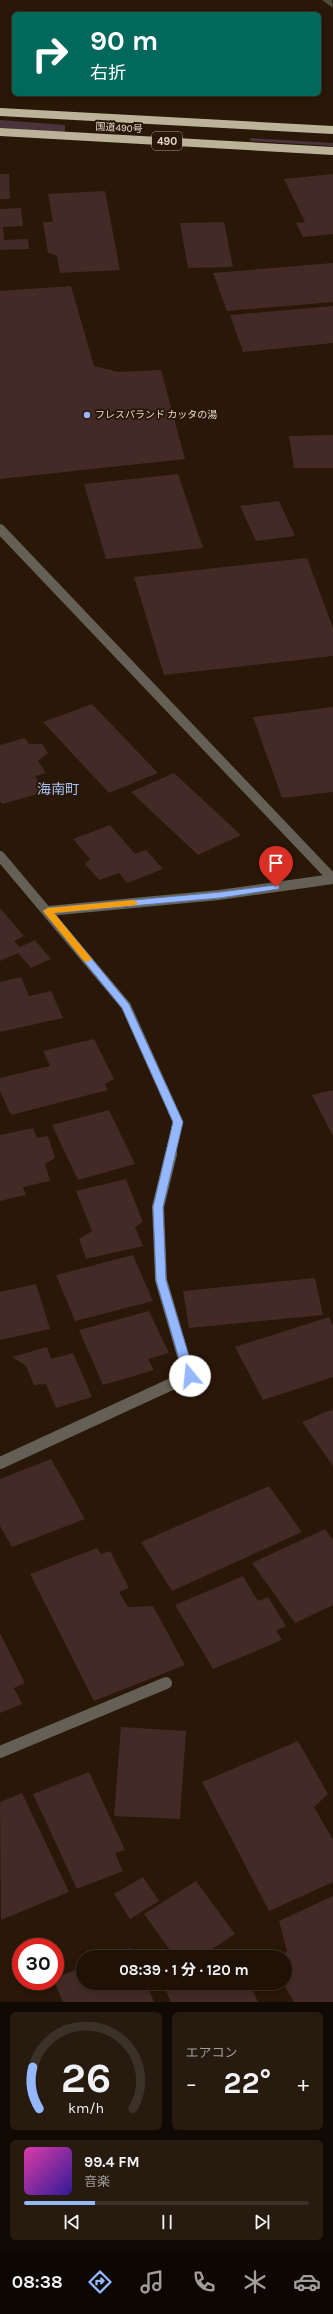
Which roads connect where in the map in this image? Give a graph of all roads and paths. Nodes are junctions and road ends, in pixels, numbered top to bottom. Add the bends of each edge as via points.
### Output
1 (0, 112) edge
2 (333, 130) edge
3 (0, 132) edge
4 (333, 151) edge
5 (0, 529) edge
6 (0, 856) edge
7 (333, 879) edge
8 (48, 911) junction
9 (0, 1463) edge
10 (166, 1683) dead end
11 (0, 1752) edge

1 - 2 highway, 国道490号 / 490
3 - 4 highway, 国道490号 / 490
5 - 7 street
6 - 8 street
7 - 8 street via 220,895
8 - 9 street via 126,1006 178,1122 158,1207 161,1280 190,1376
10 - 11 street

